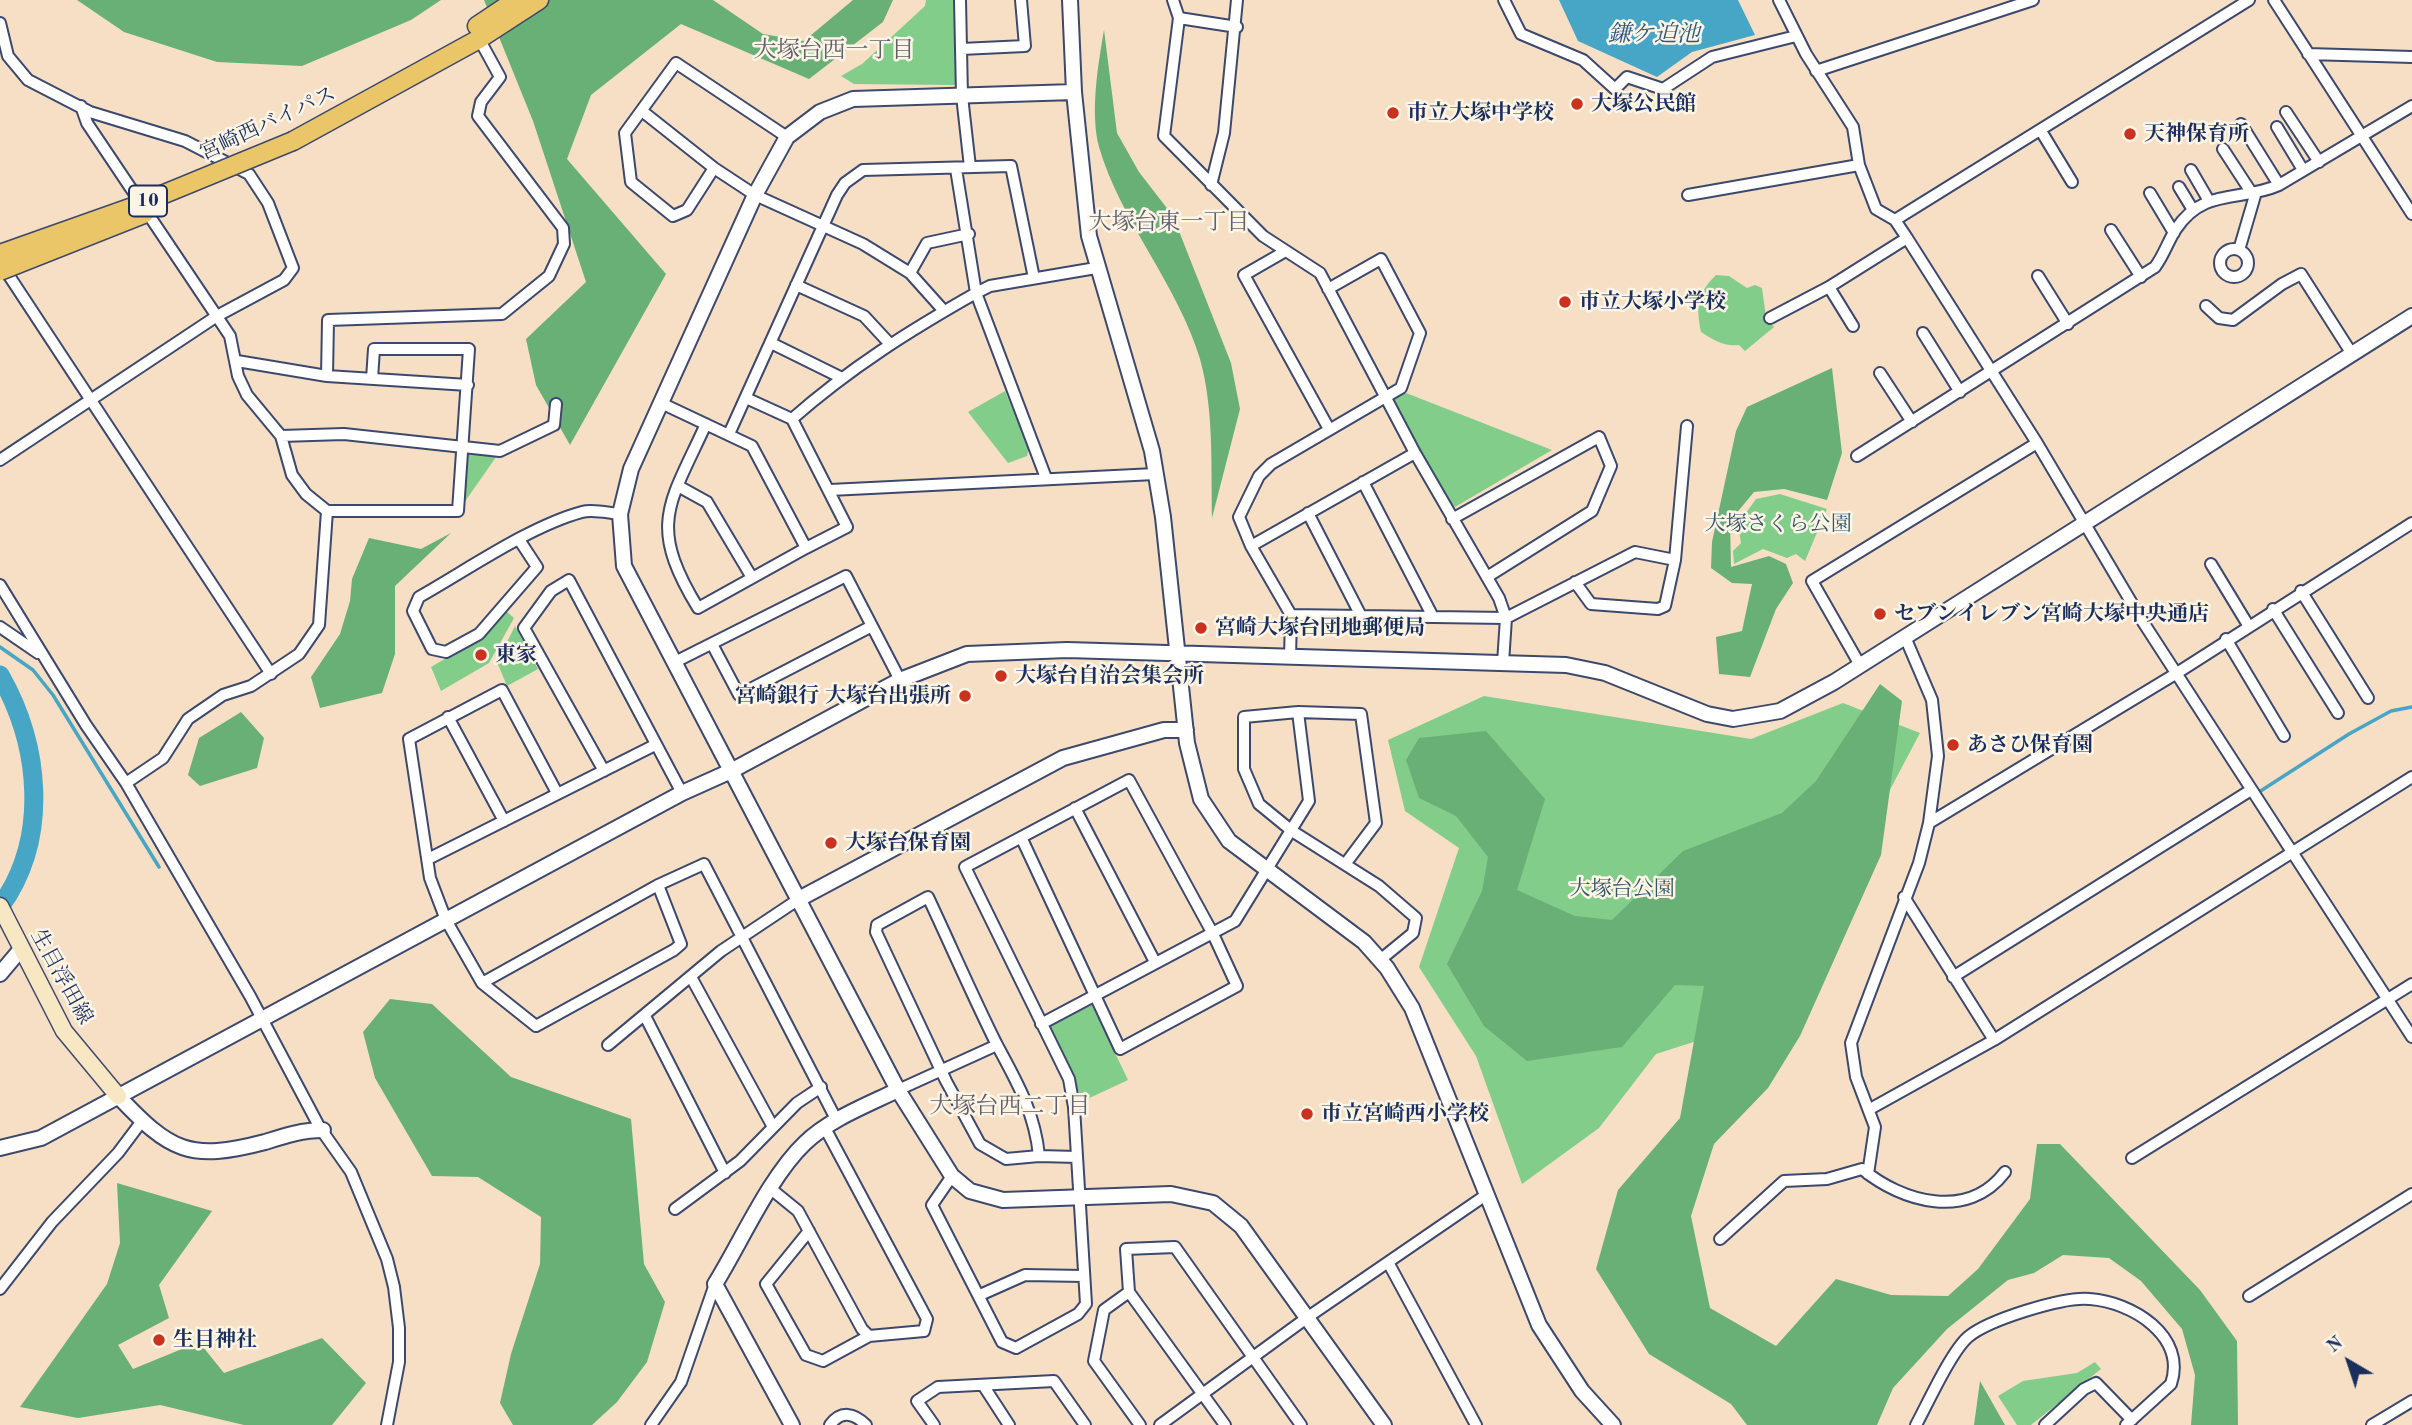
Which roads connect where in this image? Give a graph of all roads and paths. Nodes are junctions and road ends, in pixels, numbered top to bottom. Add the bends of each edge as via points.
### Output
1 (516, 0) edge
2 (539, 0) edge
3 (960, 0) edge
4 (1021, 0) edge
5 (1070, 0) edge
6 (1173, 0) edge
7 (1237, 0) edge
8 (1504, 0) edge
9 (1779, 0) edge
10 (2033, 0) edge
11 (2249, 0) edge
12 (2274, 0) edge
13 (1180, 18) junction
14 (0, 23) edge
15 (1237, 27) junction
16 (476, 34) junction
17 (1796, 36) junction
18 (961, 49) junction
19 (2308, 54) junction
20 (2412, 57) edge
21 (1816, 71) junction
22 (1074, 92) junction
23 (962, 96) junction
24 (80, 106) junction
25 (2411, 110) edge
26 (642, 111) junction
27 (2286, 112) dead end
28 (2241, 124) dead end
29 (2277, 127) dead end
30 (2041, 131) junction
31 (787, 137) junction
32 (2360, 138) junction
33 (291, 139) junction
34 (2223, 149) dead end
35 (2319, 162) junction
36 (240, 164) junction
37 (1859, 165) junction
38 (970, 167) junction
39 (715, 168) junction
40 (956, 169) junction
41 (2191, 170) dead end
42 (2303, 170) junction
43 (2072, 183) dead end
44 (1211, 185) junction
45 (2279, 185) junction
46 (2179, 187) dead end
47 (2150, 192) dead end
48 (2253, 192) junction
49 (755, 195) junction
50 (1688, 195) dead end
51 (2209, 201) junction
52 (2193, 210) junction
53 (2412, 214) edge
54 (1895, 220) junction
55 (824, 227) junction
56 (2111, 230) dead end
57 (2174, 233) junction
58 (969, 234) junction
59 (1907, 238) junction
60 (0, 248) edge
61 (2239, 250) dead end
62 (1284, 252) junction
63 (0, 254) edge
64 (0, 263) edge
65 (1096, 268) junction
66 (0, 271) edge
67 (910, 273) junction
68 (2038, 276) dead end
69 (2141, 277) junction
70 (1034, 278) junction
71 (796, 285) junction
72 (1829, 287) junction
73 (1328, 289) junction
74 (976, 293) junction
75 (2206, 306) dead end
76 (944, 311) junction
77 (217, 316) junction
78 (2412, 316) edge
79 (1770, 318) dead end
80 (2068, 324) junction
81 (1853, 326) dead end
82 (1923, 333) dead end
83 (771, 342) junction
84 (889, 343) junction
85 (2352, 354) junction
86 (237, 360) junction
87 (1992, 371) junction
88 (1880, 373) dead end
89 (327, 376) junction
90 (841, 377) junction
91 (372, 379) junction
92 (468, 385) junction
93 (1960, 392) junction
94 (746, 398) junction
95 (1385, 398) junction
96 (89, 401) junction
97 (661, 403) junction
98 (556, 404) dead end
99 (792, 419) junction
100 (1912, 422) junction
101 (706, 424) junction
102 (1687, 426) dead end
103 (1329, 429) junction
104 (729, 434) junction
105 (281, 436) junction
106 (2037, 443) junction
107 (463, 446) junction
108 (1415, 453) junction
109 (1857, 456) dead end
110 (0, 460) edge
111 (1155, 474) junction
112 (1046, 478) junction
113 (1363, 482) junction
114 (678, 486) junction
115 (830, 490) junction
116 (327, 511) junction
117 (1308, 513) junction
118 (620, 514) junction
119 (1452, 519) junction
120 (2085, 522) junction
121 (2412, 523) edge
122 (520, 541) junction
123 (1251, 546) junction
124 (806, 548) junction
125 (1675, 560) junction
126 (2211, 564) dead end
127 (751, 576) junction
128 (1487, 577) junction
129 (1575, 582) junction
130 (0, 585) edge
131 (2301, 591) junction
132 (2273, 610) junction
133 (1360, 614) junction
134 (1292, 615) junction
135 (1432, 615) junction
136 (1506, 618) junction
137 (2248, 625) junction
138 (872, 626) junction
139 (0, 627) edge
140 (1905, 637) junction
141 (2226, 639) junction
142 (712, 644) junction
143 (1178, 655) junction
144 (45, 658) junction
145 (1290, 658) junction
146 (673, 663) junction
147 (1503, 663) junction
148 (1860, 665) junction
149 (2177, 673) junction
150 (271, 674) junction
151 (900, 680) junction
152 (2368, 698) dead end
153 (1298, 712) junction
154 (2338, 713) dead end
155 (448, 717) junction
156 (1186, 730) junction
157 (2284, 736) dead end
158 (655, 745) junction
159 (604, 771) junction
160 (731, 771) junction
161 (2412, 777) edge
162 (126, 783) junction
163 (2250, 790) junction
164 (558, 793) junction
165 (681, 793) junction
166 (1075, 808) junction
167 (504, 821) junction
168 (1929, 823) junction
169 (1292, 831) junction
170 (1021, 837) junction
171 (2291, 853) junction
172 (428, 859) junction
173 (1346, 863) junction
174 (1268, 872) junction
175 (658, 885) junction
176 (1904, 897) junction
177 (799, 899) junction
178 (0, 906) edge
179 (446, 920) junction
180 (1213, 934) junction
181 (741, 938) junction
182 (21, 949) junction
183 (1380, 960) junction
184 (1155, 962) junction
185 (0, 974) edge
186 (691, 977) junction
187 (1953, 977) junction
188 (482, 983) junction
189 (2412, 984) edge
190 (1095, 996) junction
191 (2386, 999) junction
192 (645, 1016) junction
193 (261, 1017) junction
194 (1041, 1024) junction
195 (2412, 1037) edge
196 (1994, 1040) junction
197 (608, 1045) dead end
198 (997, 1045) junction
199 (942, 1072) junction
200 (821, 1087) junction
201 (898, 1090) junction
202 (118, 1096) junction
203 (1870, 1109) junction
204 (142, 1121) junction
205 (831, 1124) junction
206 (773, 1127) junction
207 (323, 1130) junction
208 (0, 1148) edge
209 (1039, 1156) junction
210 (1077, 1157) junction
211 (2132, 1158) dead end
212 (2005, 1172) dead end
213 (725, 1173) junction
214 (1868, 1174) junction
215 (952, 1177) junction
216 (771, 1189) junction
217 (2412, 1194) edge
218 (1486, 1195) junction
219 (1080, 1198) junction
220 (675, 1209) dead end
221 (809, 1231) junction
222 (1720, 1239) dead end
223 (1389, 1264) junction
224 (1084, 1276) junction
225 (715, 1284) junction
226 (0, 1289) edge
227 (1129, 1292) junction
228 (979, 1295) junction
229 (2249, 1296) dead end
230 (1308, 1317) junction
231 (869, 1335) junction
232 (1255, 1358) junction
233 (983, 1385) junction
234 (1203, 1395) junction
235 (2412, 1401) edge
236 (2129, 1422) edge
237 (387, 1425) edge
238 (651, 1425) edge
239 (792, 1425) edge
240 (830, 1425) edge
241 (866, 1425) edge
242 (934, 1425) edge
243 (1009, 1425) edge
244 (1085, 1425) edge
245 (1140, 1425) edge
246 (1160, 1425) edge
247 (1225, 1425) edge
248 (1301, 1425) edge
249 (1384, 1425) edge
250 (1476, 1425) edge
251 (1612, 1425) edge
252 (1916, 1425) edge
253 (2045, 1425) edge
254 (2372, 1425) edge

1 - 16 highway, 宮崎西バイパス / 10
2 - 16 highway, 宮崎西バイパス / 10
3 - 18 street
4 - 18 street via 1025,46
5 - 22 street
6 - 13 street
7 - 15 street
8 - 17 street via 1521,34 1583,60 1615,89 1627,78 1663,89 1712,57
9 - 17 street
10 - 21 street
11 - 30 street
12 - 19 street
13 - 15 street
13 - 44 street via 1164,136
14 - 24 street via 8,56 19,72
15 - 44 street via 1224,133
16 - 33 highway, 宮崎西バイパス / 10
16 - 89 street via 500,77 481,102 478,116 563,228 564,244 549,276 502,314 328,320
17 - 21 street
18 - 23 street
19 - 20 street
19 - 32 street
21 - 37 street via 1853,127
22 - 23 street
22 - 65 street
23 - 31 street via 853,99 820,112
23 - 38 street
24 - 77 street
24 - 77 street via 185,141 249,174 263,193 293,268 284,280
25 - 32 street
26 - 31 street via 676,63
26 - 39 street
26 - 39 street via 625,133 631,183 673,216 687,210
27 - 35 street
28 - 45 street
29 - 42 street
30 - 43 street
30 - 54 street
31 - 49 street
32 - 35 street
32 - 53 street
33 - 36 highway, 宮崎西バイパス / 10, bridge
33 - 60 highway, 宮崎西バイパス / 10, bridge
34 - 48 street
35 - 42 street
36 - 63 highway, 宮崎西バイパス / 10, bridge
36 - 66 highway, bridge via 123,224
37 - 50 street
37 - 54 street via 1876,209
38 - 40 street
38 - 70 street via 1011,166
39 - 49 street
40 - 55 street via 863,170 845,183
40 - 58 street
41 - 51 street
42 - 45 street
44 - 62 street
45 - 48 street
46 - 52 street
47 - 57 street
48 - 51 street
48 - 61 street
49 - 55 street
49 - 97 street
51 - 52 street
52 - 57 street
54 - 59 street
55 - 67 street
55 - 71 street
56 - 69 street
57 - 69 street via 2163,257
58 - 67 street via 928,243
58 - 74 street
59 - 72 street
59 - 87 street
62 - 73 street via 1320,273
62 - 103 street via 1244,275
64 - 96 street
65 - 70 street
65 - 111 street via 1144,420
67 - 76 street
68 - 80 street
69 - 80 street
70 - 74 street
71 - 83 street
71 - 84 street via 864,316
72 - 79 street
72 - 81 street
73 - 95 street
73 - 95 street via 1381,259 1420,333 1401,388
74 - 76 street
74 - 112 street
75 - 85 street via 2219,317 2233,320 2301,274
76 - 84 street
77 - 86 street via 230,336
77 - 96 street
78 - 85 street
80 - 87 street
82 - 93 street
83 - 90 street
83 - 94 street
84 - 90 street
85 - 120 street
86 - 89 street
86 - 105 street via 247,395
87 - 93 street
87 - 106 street
88 - 100 street
89 - 91 street
90 - 99 street
91 - 92 street
91 - 92 street via 374,349 469,349
92 - 107 street
93 - 100 street
94 - 99 street
94 - 104 street
95 - 103 street
95 - 108 street
96 - 110 street
96 - 150 street
97 - 101 street
97 - 118 street via 631,469
98 - 107 street via 554,425 500,451
99 - 115 street
100 - 109 street
101 - 104 street
101 - 114 street
102 - 125 street
103 - 123 street via 1259,476 1239,517
104 - 124 street via 752,446
105 - 107 street via 344,434
105 - 116 street via 292,475
106 - 120 street
106 - 148 street via 1812,581
107 - 116 street via 458,510
108 - 113 street
108 - 119 street
111 - 112 street
111 - 143 street
112 - 115 street
113 - 117 street
113 - 135 street
114 - 127 street via 707,502
114 - 127 street via 668,510 669,549 698,608
115 - 124 street via 848,527
116 - 150 street via 319,625 299,654
117 - 123 street
117 - 133 street
118 - 122 street via 585,510
118 - 146 street via 624,566
119 - 128 street
119 - 128 street via 1599,437 1611,466 1592,511
120 - 140 street
120 - 149 street
121 - 131 street
122 - 122 street via 419,597 413,611 432,649 446,652 479,634 537,566
123 - 134 street
124 - 127 street
125 - 129 street via 1635,552
125 - 129 street via 1667,601 1658,609 1591,604
126 - 137 street
128 - 136 street
129 - 136 street
130 - 144 street
131 - 132 street
131 - 152 street
132 - 137 street
132 - 154 street
133 - 134 street
133 - 135 street
134 - 145 street
135 - 136 street
136 - 147 street
137 - 141 street
138 - 142 street via 846,576
138 - 142 street via 739,695
138 - 151 street
139 - 144 street
140 - 148 street
140 - 168 street via 1925,677 1935,716 1938,756
141 - 149 street
141 - 157 street
142 - 146 street
143 - 145 street
143 - 151 street via 1067,650 967,654
143 - 156 street
144 - 162 street
145 - 147 street
146 - 160 street
147 - 148 street via 1566,665 1605,673 1707,714 1732,719 1790,707
149 - 163 street
149 - 168 street
150 - 162 street via 223,695 188,719 163,758
151 - 160 street
153 - 169 street via 1309,801
153 - 169 street via 1244,717 1244,769 1250,787 1259,804
153 - 173 street via 1361,714 1376,823
155 - 164 street via 502,690
155 - 167 street
155 - 172 street via 409,739
156 - 174 street via 1191,771 1214,824
156 - 177 street via 1164,730 1063,758
158 - 159 street
158 - 159 street via 569,580 551,591 524,628
158 - 165 street
159 - 164 street
160 - 165 street
160 - 177 street
161 - 171 street
162 - 193 street
163 - 171 street
163 - 187 street
164 - 167 street
165 - 179 street
166 - 170 street
166 - 180 street via 1129,780
166 - 184 street
167 - 172 street
168 - 176 street
169 - 173 street
169 - 174 street
170 - 190 street
170 - 194 street via 965,867
171 - 191 street
171 - 196 street
172 - 179 street via 429,878
173 - 183 street via 1416,918 1413,933
174 - 180 street via 1235,921
174 - 183 street via 1346,926
175 - 181 street via 704,864
175 - 188 street
175 - 188 street via 681,944 674,950 536,1026
176 - 187 street
176 - 203 street via 1851,1043 1856,1077
177 - 181 street
177 - 201 street
178 - 182 main road, 生目浮田線
179 - 188 street
179 - 193 street
180 - 184 street
180 - 190 street via 1237,986 1120,1049
181 - 186 street
181 - 200 street
182 - 185 street
182 - 202 main road, 生目浮田線 via 64,1031
183 - 218 street via 1412,1009
184 - 190 street
186 - 192 street
186 - 206 street
187 - 196 street
189 - 191 street
190 - 194 street
191 - 195 street
191 - 211 street
192 - 197 street
192 - 213 street
193 - 202 street
193 - 207 street
194 - 210 street via 1069,1079
196 - 203 street
198 - 199 street
198 - 199 street via 928,897 877,925 876,932
198 - 209 street via 1031,1112
199 - 201 street
199 - 209 street via 980,1144 1006,1159
200 - 205 street
200 - 206 street
201 - 205 street
201 - 215 street
202 - 204 street
202 - 208 street via 41,1138
203 - 214 street via 1875,1128
204 - 207 street via 172,1144 194,1152 217,1152
204 - 226 street via 52,1222
205 - 216 street via 795,1153
205 - 231 street via 927,1319 924,1331
206 - 213 street
207 - 237 street via 351,1172 394,1287 399,1362
209 - 210 street
210 - 219 street
212 - 214 street via 1985,1192 1969,1200 1948,1202 1892,1191
213 - 220 street
214 - 222 street via 1862,1169 1827,1179 1784,1181
215 - 219 street via 970,1191 1003,1200
215 - 228 street via 932,1205
216 - 221 street via 798,1211
216 - 225 street
217 - 229 street
218 - 223 street
218 - 251 street via 1539,1325 1582,1391
219 - 224 street
219 - 230 street via 1171,1194 1213,1203 1241,1226
221 - 231 street
221 - 231 street via 766,1284 806,1355 823,1361
223 - 230 street
223 - 250 street
224 - 228 street via 1025,1275
224 - 228 street via 1086,1304 1078,1314 1016,1348 1003,1342
225 - 238 street via 681,1382
225 - 239 street
227 - 232 street via 1126,1249 1175,1247
227 - 234 street
227 - 245 street via 1104,1310 1094,1361
230 - 232 street
230 - 249 street
232 - 234 street
232 - 248 street
233 - 242 street via 938,1387 917,1401
233 - 243 street
233 - 244 street via 1054,1381
234 - 246 street
234 - 247 street
235 - 254 street
236 - 252 street via 2171,1384 2172,1355 2154,1325 2117,1305 2091,1299 2033,1309 1984,1325 1966,1339
236 - 253 street via 2096,1383
240 - 241 street via 847,1414

